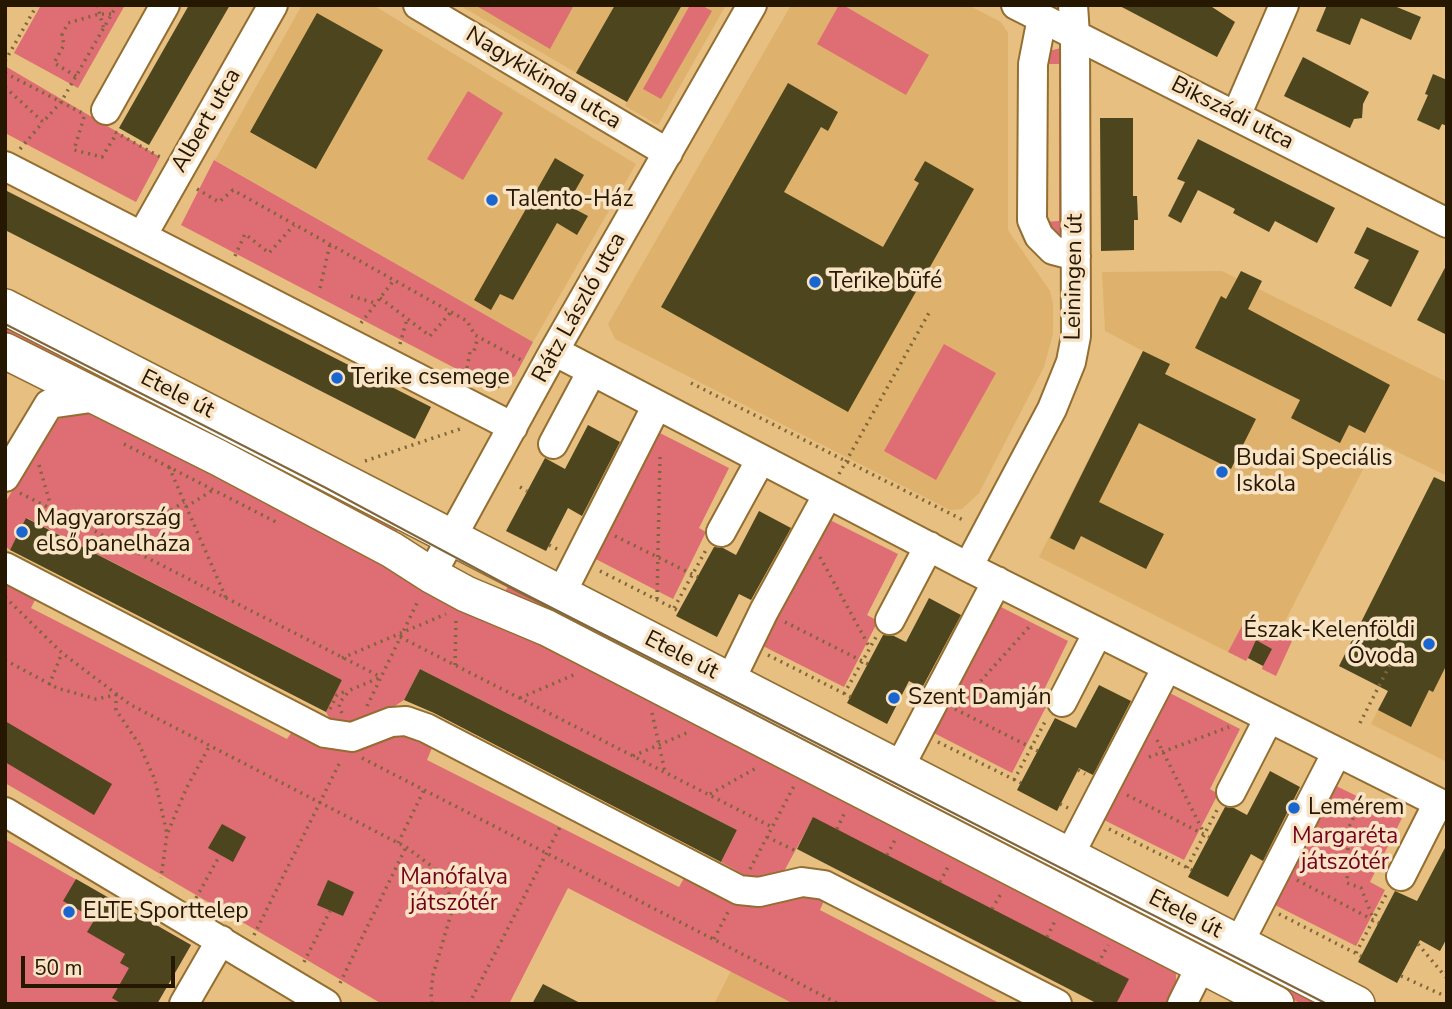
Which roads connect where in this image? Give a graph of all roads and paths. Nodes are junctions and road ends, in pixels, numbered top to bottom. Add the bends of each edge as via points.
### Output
1 (37, 5) edge
2 (97, 5) edge
3 (117, 5) edge
4 (165, 5) edge
5 (273, 5) edge
6 (418, 5) edge
7 (752, 5) edge
8 (1016, 5) edge
9 (1073, 5) edge
10 (1284, 5) edge
11 (99, 13) junction
12 (113, 15) junction
13 (1042, 18) junction
14 (104, 29) junction
15 (1075, 36) junction
16 (5, 61) edge
17 (76, 76) junction
18 (5, 87) edge
19 (1236, 116) junction
20 (103, 119) junction
21 (43, 122) junction
22 (23, 145) dead end
23 (668, 153) junction
24 (5, 166) edge
25 (208, 196) dead end
26 (1447, 223) edge
27 (294, 225) junction
28 (142, 236) junction
29 (330, 244) junction
30 (236, 255) dead end
31 (1076, 256) junction
32 (394, 280) junction
33 (320, 288) dead end
34 (351, 296) dead end
35 (380, 298) junction
36 (375, 303) junction
37 (5, 307) edge
38 (930, 311) dead end
39 (451, 312) junction
40 (478, 337) junction
41 (351, 344) junction
42 (11, 354) edge
43 (549, 362) junction
44 (467, 368) dead end
45 (592, 371) junction
46 (691, 383) dead end
47 (98, 397) junction
48 (49, 404) junction
49 (657, 405) junction
50 (475, 424) dead end
51 (513, 427) junction
52 (553, 444) dead end
53 (660, 452) dead end
54 (761, 459) junction
55 (365, 461) dead end
56 (846, 461) junction
57 (38, 462) dead end
58 (169, 467) dead end
59 (9, 483) edge
60 (520, 487) dead end
61 (213, 490) dead end
62 (527, 491) dead end
63 (828, 494) junction
64 (185, 504) junction
65 (52, 510) junction
66 (967, 522) dead end
67 (595, 526) junction
68 (721, 532) joint
69 (807, 533) junction
70 (452, 537) junction
71 (118, 544) junction
72 (549, 545) dead end
73 (929, 546) junction
74 (658, 557) junction
75 (578, 560) junction
76 (5, 567) edge
77 (968, 567) junction
78 (695, 576) junction
79 (997, 581) junction
80 (427, 584) junction
81 (561, 593) junction
82 (5, 597) edge
83 (657, 599) junction
84 (226, 600) junction
85 (764, 611) junction
86 (890, 620) joint
87 (1030, 626) dead end
88 (403, 631) junction
89 (1098, 632) junction
90 (400, 637) junction
91 (748, 645) junction
92 (870, 648) junction
93 (1398, 649) dead end
94 (62, 653) junction
95 (342, 658) junction
96 (5, 660) edge
97 (862, 661) junction
98 (868, 664) dead end
99 (455, 665) junction
100 (1167, 667) junction
101 (578, 673) dead end
102 (381, 677) junction
103 (730, 681) junction
104 (49, 685) junction
105 (350, 690) junction
106 (844, 694) junction
107 (116, 695) junction
108 (851, 697) dead end
109 (520, 698) junction
110 (1062, 702) joint
111 (946, 704) junction
112 (332, 705) dead end
113 (365, 710) dead end
114 (651, 710) dead end
115 (1144, 713) junction
116 (344, 714) dead end
117 (1269, 718) junction
118 (1360, 723) dead end
119 (1229, 727) dead end
120 (691, 731) dead end
121 (925, 735) junction
122 (210, 745) junction
123 (658, 746) junction
124 (1031, 747) junction
125 (1038, 751) dead end
126 (1163, 752) junction
127 (1337, 752) junction
128 (357, 755) dead end
129 (633, 756) junction
130 (760, 766) dead end
131 (337, 768) dead end
132 (899, 768) junction
133 (1078, 771) dead end
134 (665, 772) junction
135 (1110, 778) junction
136 (1014, 780) junction
137 (1021, 783) dead end
138 (795, 784) dead end
139 (424, 790) junction
140 (1231, 792) joint
141 (709, 795) junction
142 (1364, 795) dead end
143 (320, 803) junction
144 (572, 803) junction
145 (1060, 804) dead end
146 (1443, 805) edge
147 (846, 810) dead end
148 (5, 812) edge
149 (1089, 818) junction
150 (1303, 818) junction
151 (772, 827) junction
152 (836, 829) dead end
153 (167, 834) junction
154 (897, 836) dead end
155 (1207, 836) junction
156 (767, 837) junction
157 (1348, 840) junction
158 (398, 843) junction
159 (406, 847) junction
160 (796, 851) dead end
161 (547, 853) junction
162 (220, 855) dead end
163 (887, 855) dead end
164 (1069, 856) junction
165 (950, 863) dead end
166 (1276, 872) junction
167 (1401, 876) joint
168 (161, 878) dead end
169 (744, 881) junction
170 (940, 883) dead end
171 (1003, 890) dead end
172 (196, 898) dead end
173 (1259, 905) junction
174 (992, 909) dead end
175 (330, 911) dead end
176 (1057, 917) dead end
177 (1373, 920) junction
178 (1378, 923) dead end
179 (255, 933) dead end
180 (1047, 937) dead end
181 (714, 939) junction
182 (221, 940) junction
183 (1109, 943) dead end
184 (1239, 943) junction
185 (1418, 943) dead end
186 (1356, 953) junction
187 (1361, 956) dead end
188 (304, 961) dead end
189 (1098, 964) dead end
190 (1202, 964) junction
191 (1446, 975) edge
192 (1401, 976) dead end
193 (333, 993) edge
194 (1447, 997) edge
195 (184, 1004) edge
196 (432, 1004) edge
197 (469, 1004) edge
198 (839, 1004) edge
199 (1057, 1004) edge
200 (1182, 1004) edge
201 (1276, 1004) edge
202 (1357, 1004) edge

1 - 16 path
2 - 11 path
3 - 12 path
4 - 20 street
5 - 28 street, Albert utca
6 - 23 street, Nagykikinda utca
7 - 23 street, Rátz László utca
8 - 13 street, Bikszádi utca
9 - 15 street, Leiningen út
10 - 19 street
11 - 12 path
11 - 14 path
11 - 17 path via 68,23 62,35 64,45 54,63
12 - 14 path
13 - 15 street, Bikszádi utca
13 - 31 street via 1033,64 1032,220 1053,250
14 - 17 path
15 - 19 street, Bikszádi utca
15 - 31 street, Leiningen út
17 - 21 path
18 - 21 path
19 - 26 street, Bikszádi utca
20 - 20 path via 102,158 75,150
21 - 22 path
23 - 43 street, Rátz László utca
24 - 28 street
25 - 27 path via 219,202 233,190
27 - 29 path
27 - 30 path via 269,253 246,234
28 - 41 street
29 - 32 path
29 - 33 path
31 - 77 street, Leiningen út via 1076,336 1071,362 1052,408
32 - 35 path
32 - 39 path
34 - 36 path
35 - 36 path
35 - 39 path via 430,336
36 - 41 path
37 - 70 main road, Etele út
38 - 56 path
39 - 40 path via 467,321
40 - 43 path
40 - 44 path
41 - 51 street
42 - 47 main road, Etele út
42 - 48 street
43 - 45 street
43 - 51 street, Rátz László utca
45 - 49 street
45 - 52 street
46 - 56 path
47 - 48 street
47 - 80 main road, Etele út via 380,543
48 - 59 street
49 - 54 street
49 - 67 street
50 - 55 path
51 - 70 street, Rátz László utca
53 - 74 path
54 - 63 street
54 - 68 street
56 - 63 path
56 - 66 path
57 - 65 path
58 - 64 path
59 - 65 path
60 - 62 path
61 - 64 path
63 - 69 street
63 - 73 street
64 - 71 path
64 - 84 path
65 - 71 path
67 - 74 path
67 - 75 street
68 - 78 path via 713,537
69 - 85 street
69 - 92 path
70 - 80 street, Rátz László utca
70 - 81 main road, Etele út
71 - 84 path
72 - 75 path
73 - 77 street
73 - 86 street
74 - 78 path
74 - 83 path
75 - 81 street
75 - 83 path
76 - 144 street via 325,733 352,737 406,721
77 - 79 street
78 - 83 path via 677,609
79 - 89 street
79 - 111 street
80 - 88 path
80 - 190 main road, Etele út via 547,628
81 - 103 main road, Etele út
82 - 94 path
84 - 95 path
85 - 91 street
85 - 97 path
86 - 92 path
87 - 111 path
88 - 90 path
88 - 95 path
88 - 99 path via 456,610
89 - 100 street
89 - 110 street
90 - 99 path
90 - 102 path
91 - 103 street
91 - 106 path
92 - 97 path
93 - 118 path
94 - 104 path
94 - 107 path
95 - 102 path
96 - 104 path
97 - 98 path
97 - 106 path
99 - 109 path
100 - 115 street
100 - 117 street
101 - 109 path
102 - 105 path
102 - 113 path
103 - 132 main road, Etele út
104 - 107 path via 96,699
105 - 112 path via 337,695
105 - 116 path via 340,702
106 - 108 path
107 - 122 path
107 - 153 path via 116,710 139,744 155,780
109 - 129 path
110 - 124 path via 1054,704
111 - 121 street
111 - 121 path
111 - 124 path
114 - 123 path
115 - 126 path
115 - 135 street
117 - 127 street
117 - 140 street
119 - 126 path
120 - 123 path
121 - 132 street
121 - 136 path
122 - 143 path
122 - 153 path
123 - 129 path
123 - 134 path
124 - 125 path
124 - 136 path
126 - 135 path
126 - 155 path
127 - 146 street
127 - 150 street
128 - 139 path
129 - 134 path
130 - 141 path
131 - 143 path
132 - 164 main road, Etele út
133 - 135 path
134 - 141 path
135 - 149 street
135 - 155 path
136 - 137 path
138 - 151 path
139 - 158 path
139 - 161 path
140 - 155 path via 1225,795
141 - 151 path
142 - 157 path
143 - 158 path
143 - 179 path
144 - 161 path
144 - 169 street
145 - 149 path
146 - 167 street
147 - 152 path
148 - 182 street
149 - 155 path via 1190,869
149 - 164 street
150 - 157 path
150 - 166 street
151 - 156 path
153 - 168 path
154 - 163 path
156 - 160 path
156 - 169 path
157 - 177 path via 1347,883 1361,888
158 - 159 path
159 - 193 path
159 - 196 path via 434,868 449,894 451,914 433,975
161 - 181 path
161 - 197 path
162 - 172 path
164 - 184 main road, Etele út
165 - 170 path
166 - 173 street
166 - 177 path
167 - 177 path
169 - 181 path
169 - 199 street via 759,892 802,882 824,885
171 - 174 path
173 - 184 street
173 - 186 path
175 - 188 path
176 - 180 path
177 - 178 path
177 - 186 path
181 - 198 path
182 - 193 street
182 - 195 street
183 - 189 path
184 - 202 main road, Etele út
185 - 191 path
186 - 187 path
190 - 200 street
190 - 201 main road, Etele út
192 - 194 path

